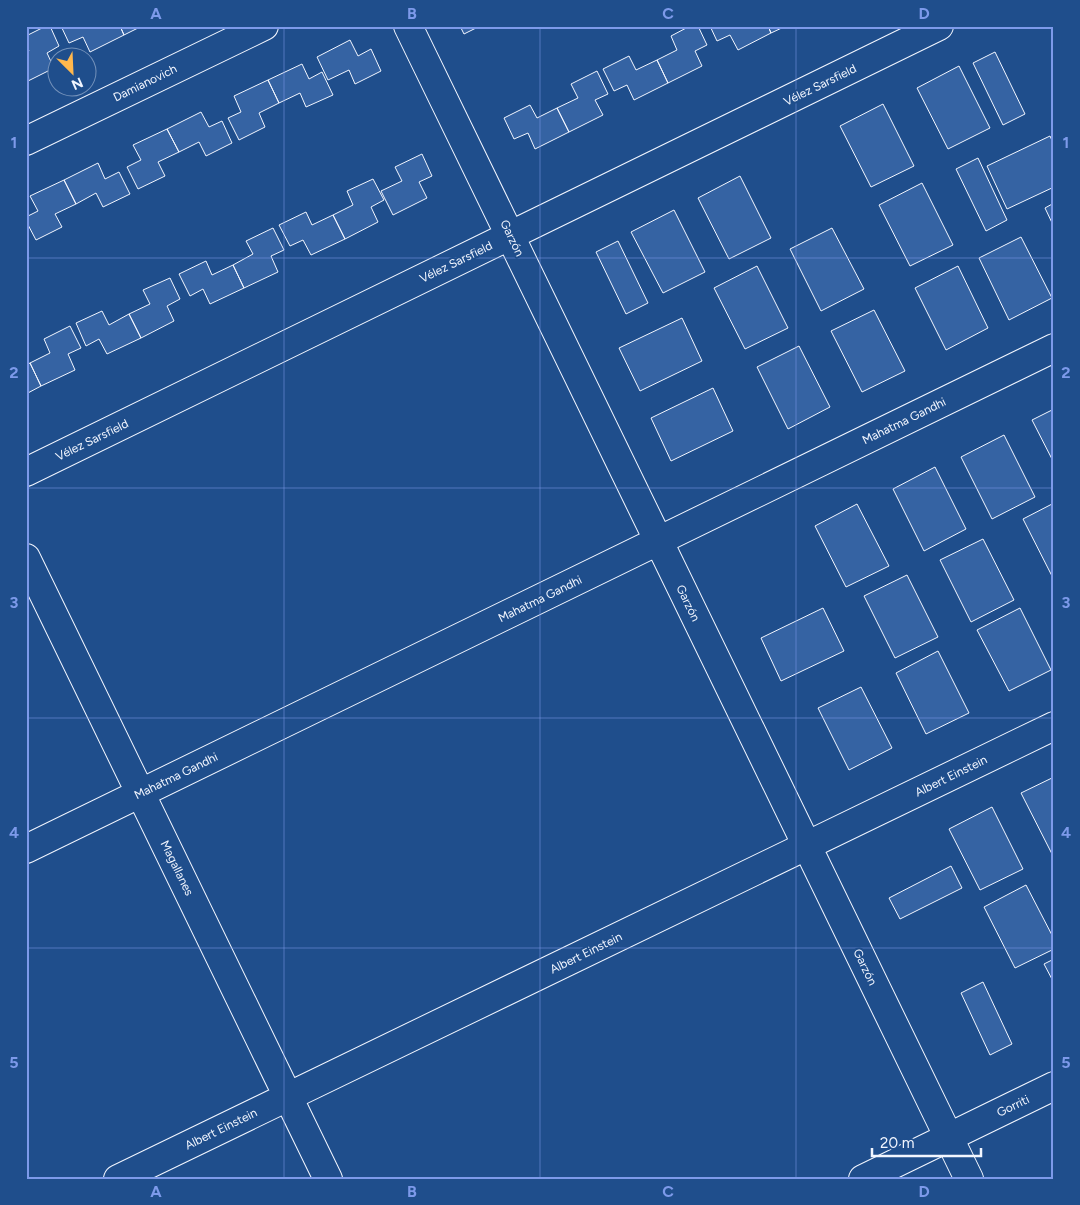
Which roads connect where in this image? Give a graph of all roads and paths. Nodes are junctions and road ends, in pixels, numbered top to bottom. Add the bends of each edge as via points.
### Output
1 (264, 26) edge
2 (408, 26) edge
3 (939, 26) edge
4 (26, 141) edge
5 (510, 236) junction
6 (1054, 348) edge
7 (26, 472) edge
8 (658, 541) junction
9 (26, 558) edge
10 (1054, 726) edge
11 (141, 793) junction
12 (806, 846) junction
13 (26, 849) edge
14 (1054, 1086) edge
15 (288, 1097) junction
16 (949, 1138) junction
17 (118, 1179) edge
18 (328, 1179) edge
19 (864, 1179) edge
20 (969, 1179) edge

1 - 4 street, Damianovich
2 - 5 street, Garzón
3 - 5 street, Vélez Sarsfield
5 - 7 street, Vélez Sarsfield
5 - 8 street, Garzón
6 - 8 street, Mahatma Gandhi
8 - 11 street, Mahatma Gandhi
8 - 12 street, Garzón
9 - 11 street, Magallanes
10 - 12 street, Albert Einstein
11 - 13 street, Mahatma Gandhi
11 - 15 street, Magallanes
12 - 15 street, Albert Einstein
12 - 16 street, Garzón
14 - 16 street, Gorriti
15 - 17 street, Albert Einstein
15 - 18 street, Magallanes
16 - 19 street, Gorriti
16 - 20 street, Garzón

